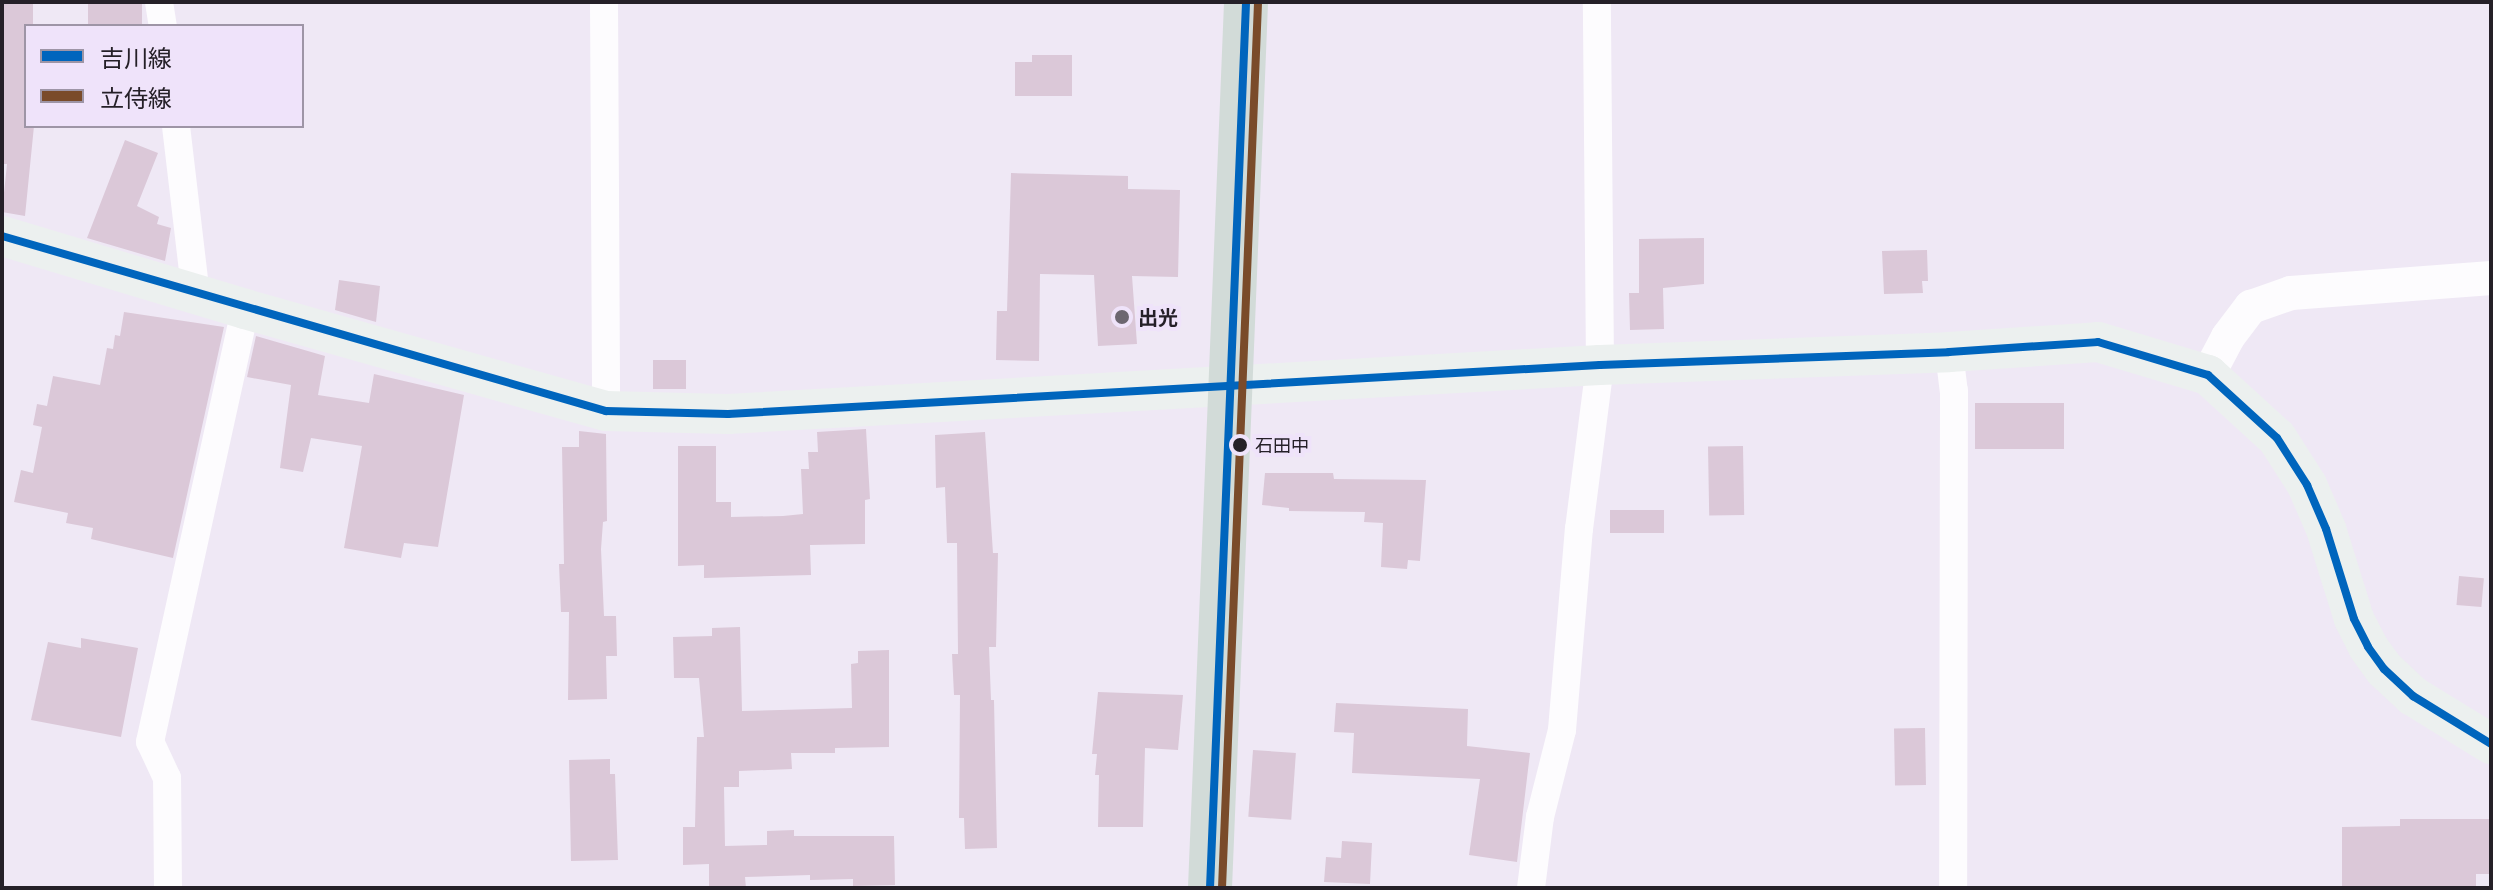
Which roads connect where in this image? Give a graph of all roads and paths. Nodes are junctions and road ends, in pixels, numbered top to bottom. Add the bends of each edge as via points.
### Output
1 (159, 2) edge
2 (604, 2) edge
3 (1246, 2) edge
4 (1597, 2) edge
5 (163, 24) edge
6 (176, 128) edge
7 (2, 236) edge
8 (2491, 278) edge
9 (196, 295) junction
10 (245, 309) junction
11 (1949, 352) junction
12 (1600, 365) junction
13 (2208, 375) junction
14 (1232, 385) junction
15 (606, 411) junction
16 (2491, 744) edge
17 (168, 888) edge
18 (1210, 888) edge
19 (1531, 888) edge
20 (1953, 888) edge

1 - 5 street
2 - 15 street
3 - 14 highway
4 - 12 street
6 - 9 street
7 - 9 main road
8 - 13 street via 2291,293 2251,307
9 - 10 main road
10 - 15 main road
10 - 17 street via 150,742 167,778
11 - 12 main road
11 - 13 main road via 2098,342
11 - 20 street via 1954,391
12 - 14 main road
12 - 19 street via 1562,730 1540,817
13 - 16 main road via 2277,438 2307,485 2354,619 2384,669 2433,711
14 - 15 main road via 728,414
14 - 18 highway

